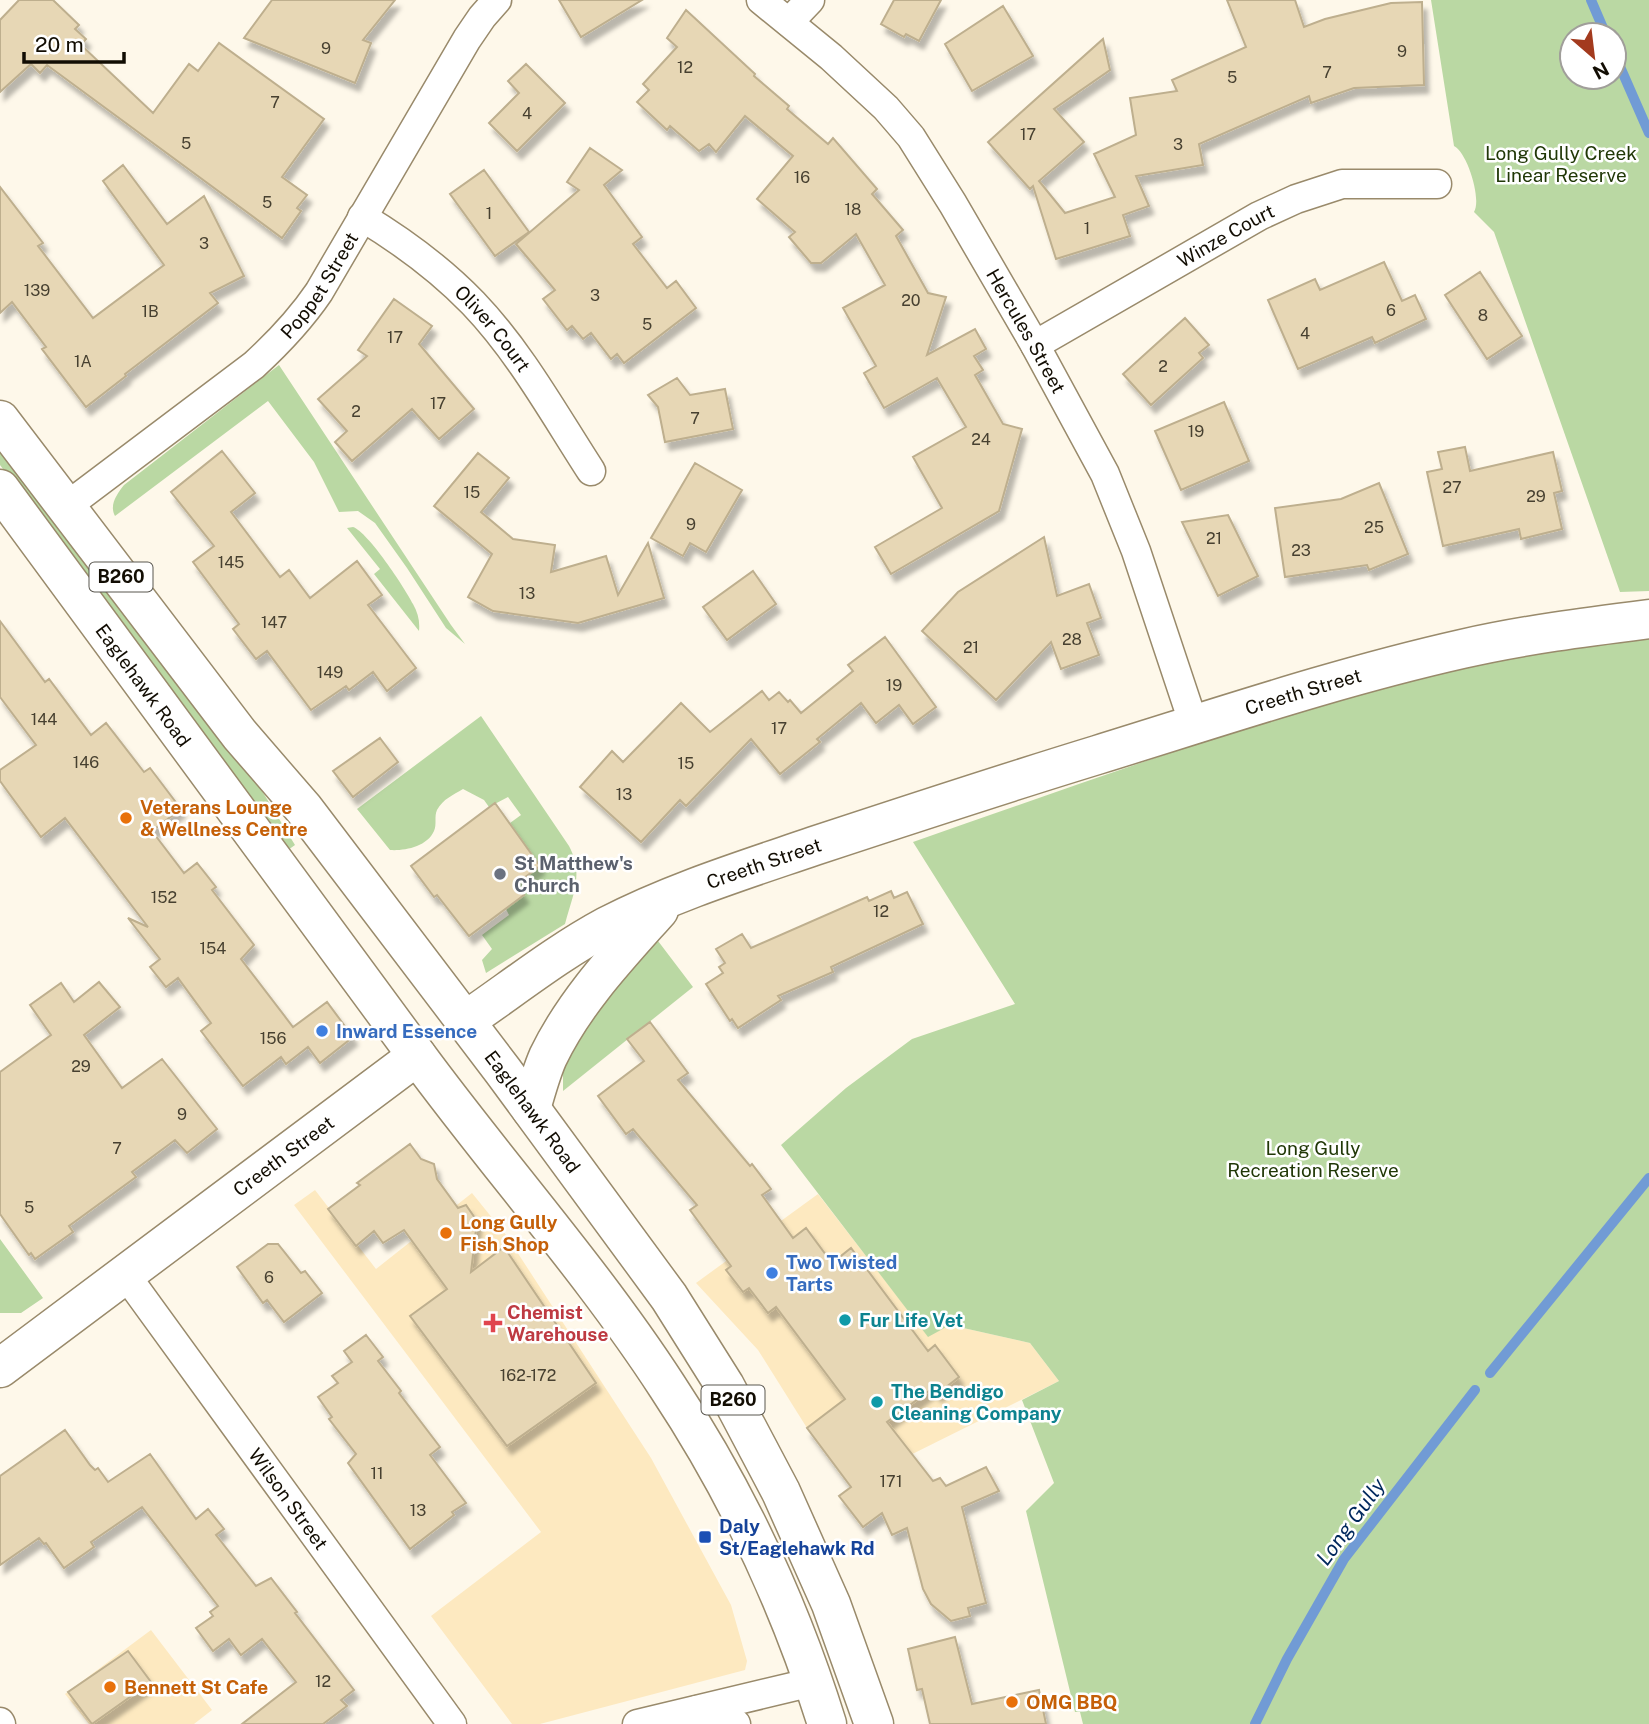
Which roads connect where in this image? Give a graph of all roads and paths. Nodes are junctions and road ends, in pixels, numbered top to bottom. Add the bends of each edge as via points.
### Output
1 (497, 0) edge
2 (761, 0) edge
3 (810, 0) edge
4 (789, 22) junction
5 (1437, 184) dead end
6 (362, 218) junction
7 (1035, 345) junction
8 (0, 420) edge
9 (591, 471) dead end
10 (0, 489) edge
11 (67, 506) junction
12 (1649, 619) edge
13 (1194, 725) junction
14 (670, 898) junction
15 (465, 1021) junction
16 (417, 1056) junction
17 (531, 1109) junction
18 (125, 1274) junction
19 (1, 1364) edge
20 (813, 1682) junction
21 (697, 1710) junction
22 (452, 1724) edge
23 (637, 1724) edge
24 (736, 1724) edge
25 (827, 1724) edge
26 (874, 1724) edge

1 - 6 street, Poppet Street via 467,39
2 - 4 street, Hercules Street
3 - 4 street
4 - 7 street, Hercules Street via 859,82 911,136
5 - 7 street, Winze Court via 1342,184 1296,199
6 - 9 street, Oliver Court via 411,249 473,303 520,362
6 - 11 street, Poppet Street via 319,292 282,340
7 - 13 street, Hercules Street via 1117,500
8 - 11 main road, Eaglehawk Road / B260
10 - 16 main road, Eaglehawk Road / B260
11 - 15 main road, Eaglehawk Road / B260
12 - 13 main road, Creeth Street via 1463,649
13 - 14 main road, Creeth Street via 942,803
14 - 15 main road, Creeth Street via 584,939
14 - 17 main road via 608,966 568,1022 547,1059
15 - 16 main road, Creeth Street
15 - 17 main road, Eaglehawk Road / B260
16 - 18 main road, Creeth Street
16 - 20 main road, Eaglehawk Road / B260 via 631,1333 671,1392 756,1544
17 - 26 main road, Eaglehawk Road / B260 via 669,1297 754,1439 831,1604
18 - 19 main road, Creeth Street
18 - 22 street, Wilson Street
20 - 21 street
20 - 25 main road, Eaglehawk Road / B260
21 - 23 street
21 - 24 street

